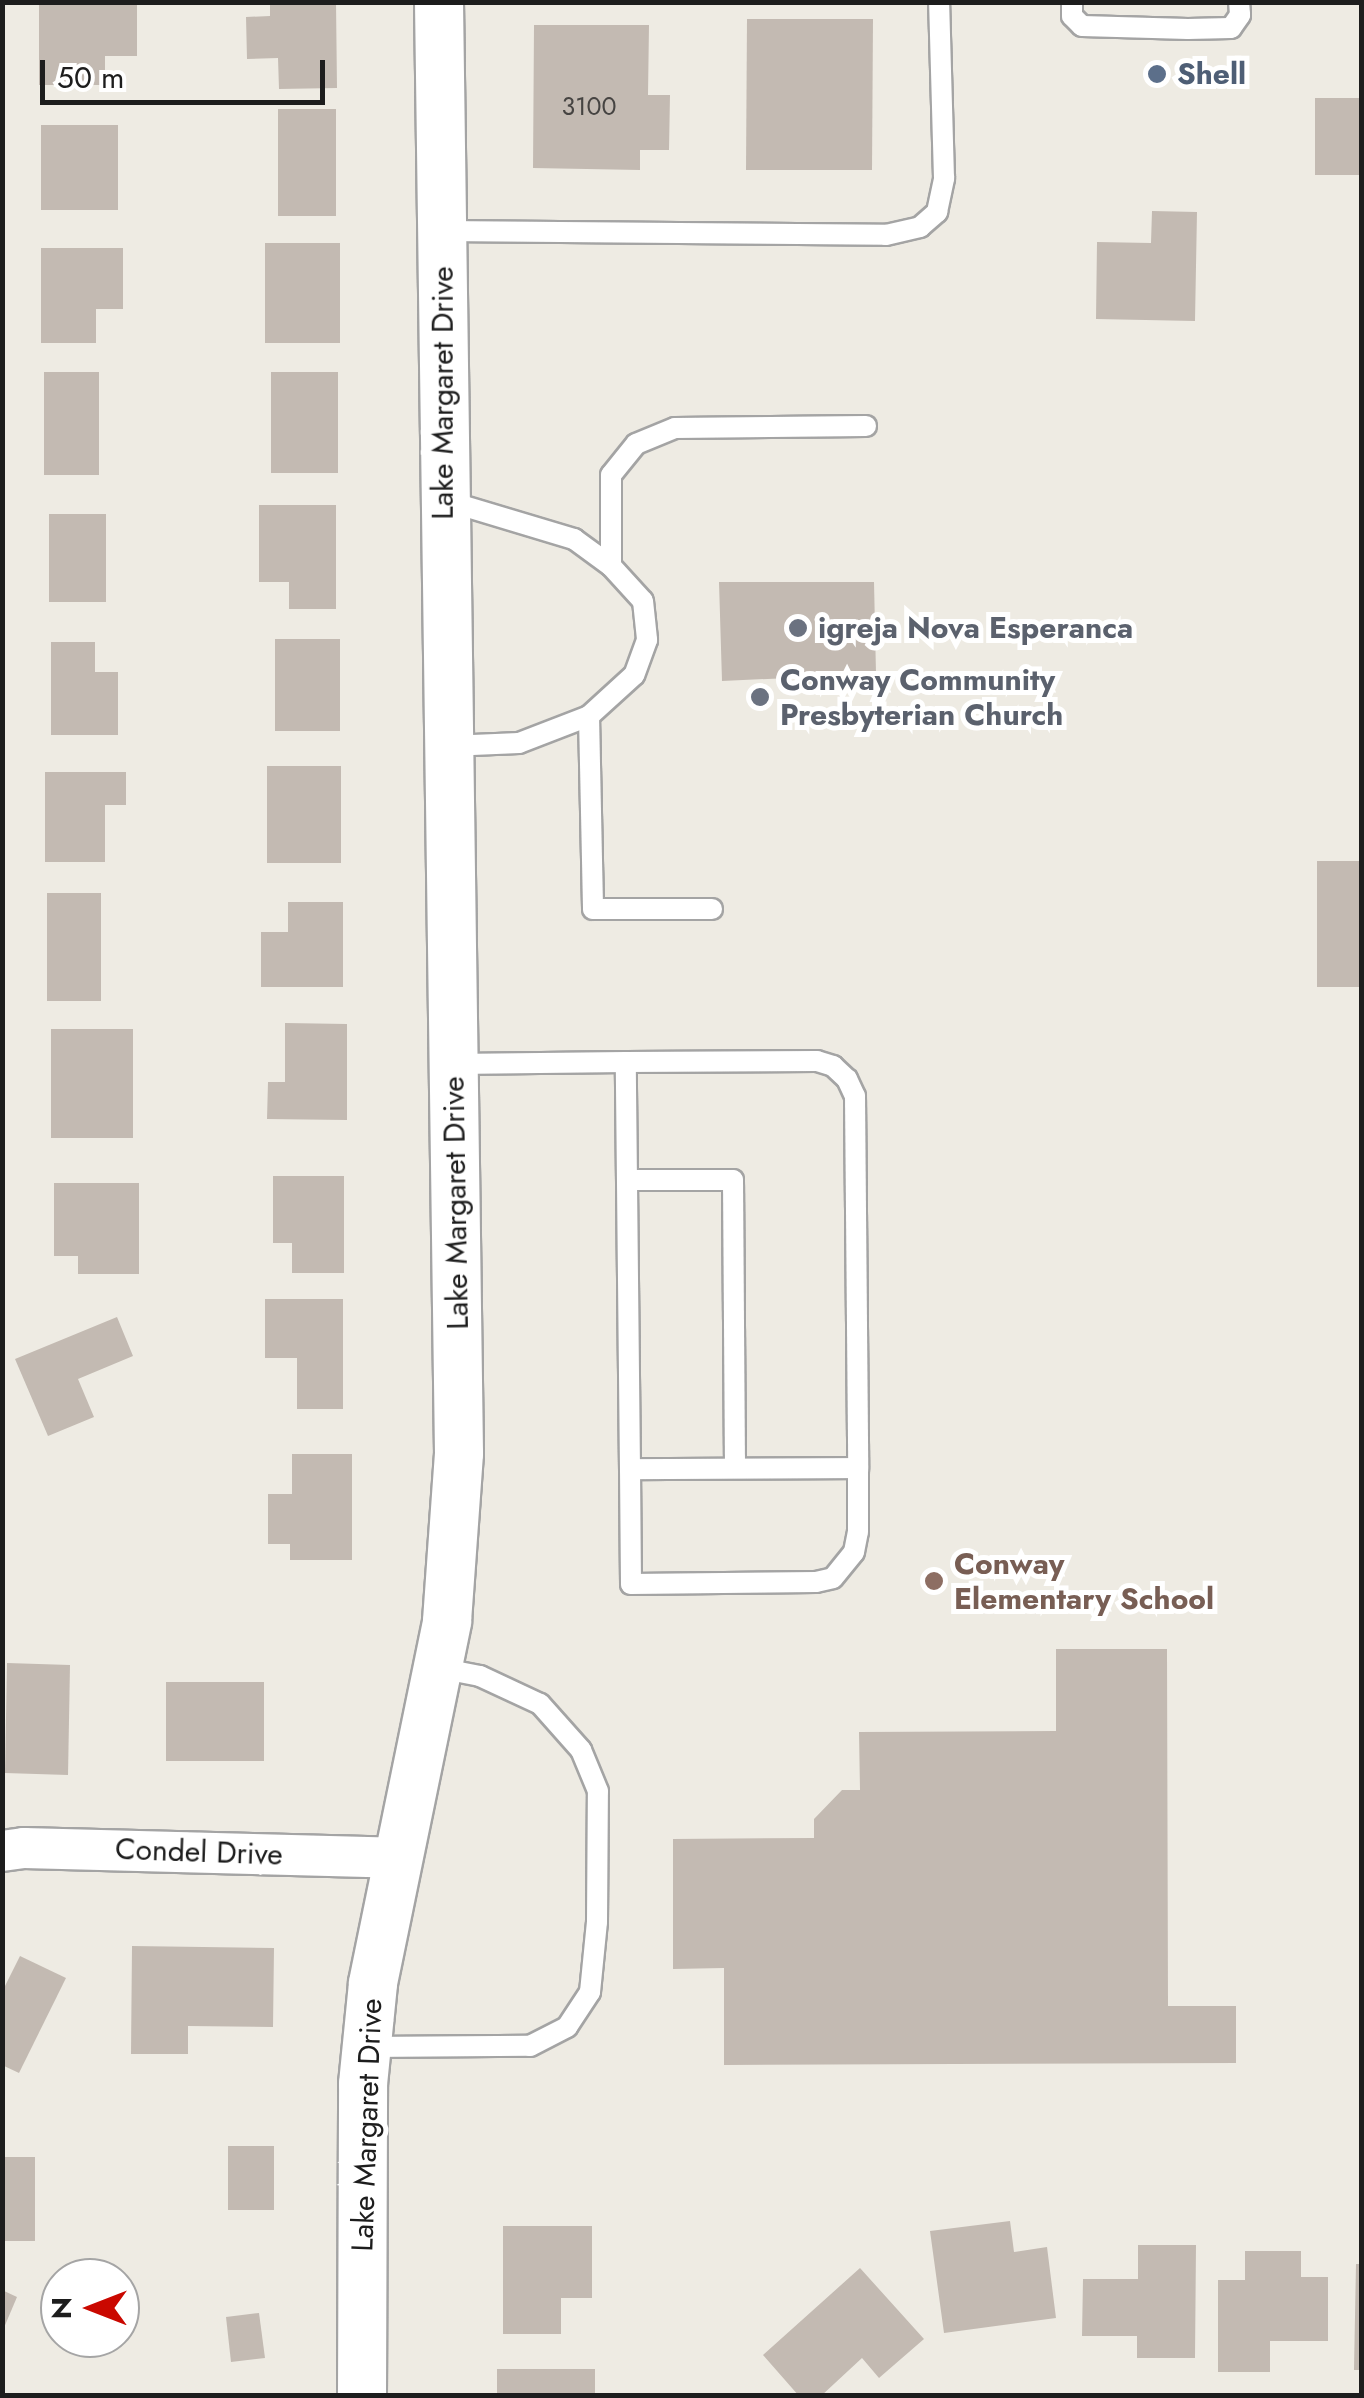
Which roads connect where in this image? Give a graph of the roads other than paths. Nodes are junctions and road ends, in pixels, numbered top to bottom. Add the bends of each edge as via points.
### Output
1 (439, 2) edge
2 (939, 2) edge
3 (1072, 2) edge
4 (1240, 2) edge
5 (442, 232) junction
6 (866, 426) dead end
7 (444, 500) junction
8 (612, 566) junction
9 (589, 716) junction
10 (447, 746) junction
11 (712, 909) dead end
12 (626, 1062) junction
13 (454, 1064) junction
14 (627, 1180) junction
15 (735, 1468) junction
16 (858, 1468) junction
17 (630, 1469) junction
18 (439, 1668) junction
19 (2, 1851) edge
20 (396, 1858) junction
21 (367, 2047) junction
22 (362, 2396) edge

1 - 5 street, Lake Margaret Drive
2 - 5 lane via 944,178 937,212 920,227 886,235
3 - 4 lane via 1072,16 1082,26 1188,29 1231,28
5 - 7 street, Lake Margaret Drive
6 - 8 lane via 675,428 636,444 611,476
7 - 8 lane via 574,539
7 - 10 street, Lake Margaret Drive
8 - 9 lane via 643,601 647,640 634,675
9 - 10 lane via 519,743
9 - 11 lane via 593,909
10 - 13 street, Lake Margaret Drive
12 - 13 lane
12 - 14 lane
12 - 16 lane via 817,1061 833,1066 856,1096
13 - 18 street, Lake Margaret Drive via 459,1453
14 - 15 lane via 733,1180
14 - 17 lane
15 - 16 lane
15 - 17 lane
16 - 17 lane via 854,1552 833,1578 668,1584 631,1584
18 - 20 street, Lake Margaret Drive
18 - 21 lane via 480,1676 540,1704 581,1750 598,1791 590,1992 566,2028 530,2046
19 - 20 street, Condel Drive
20 - 21 street, Lake Margaret Drive
21 - 22 street, Lake Margaret Drive

